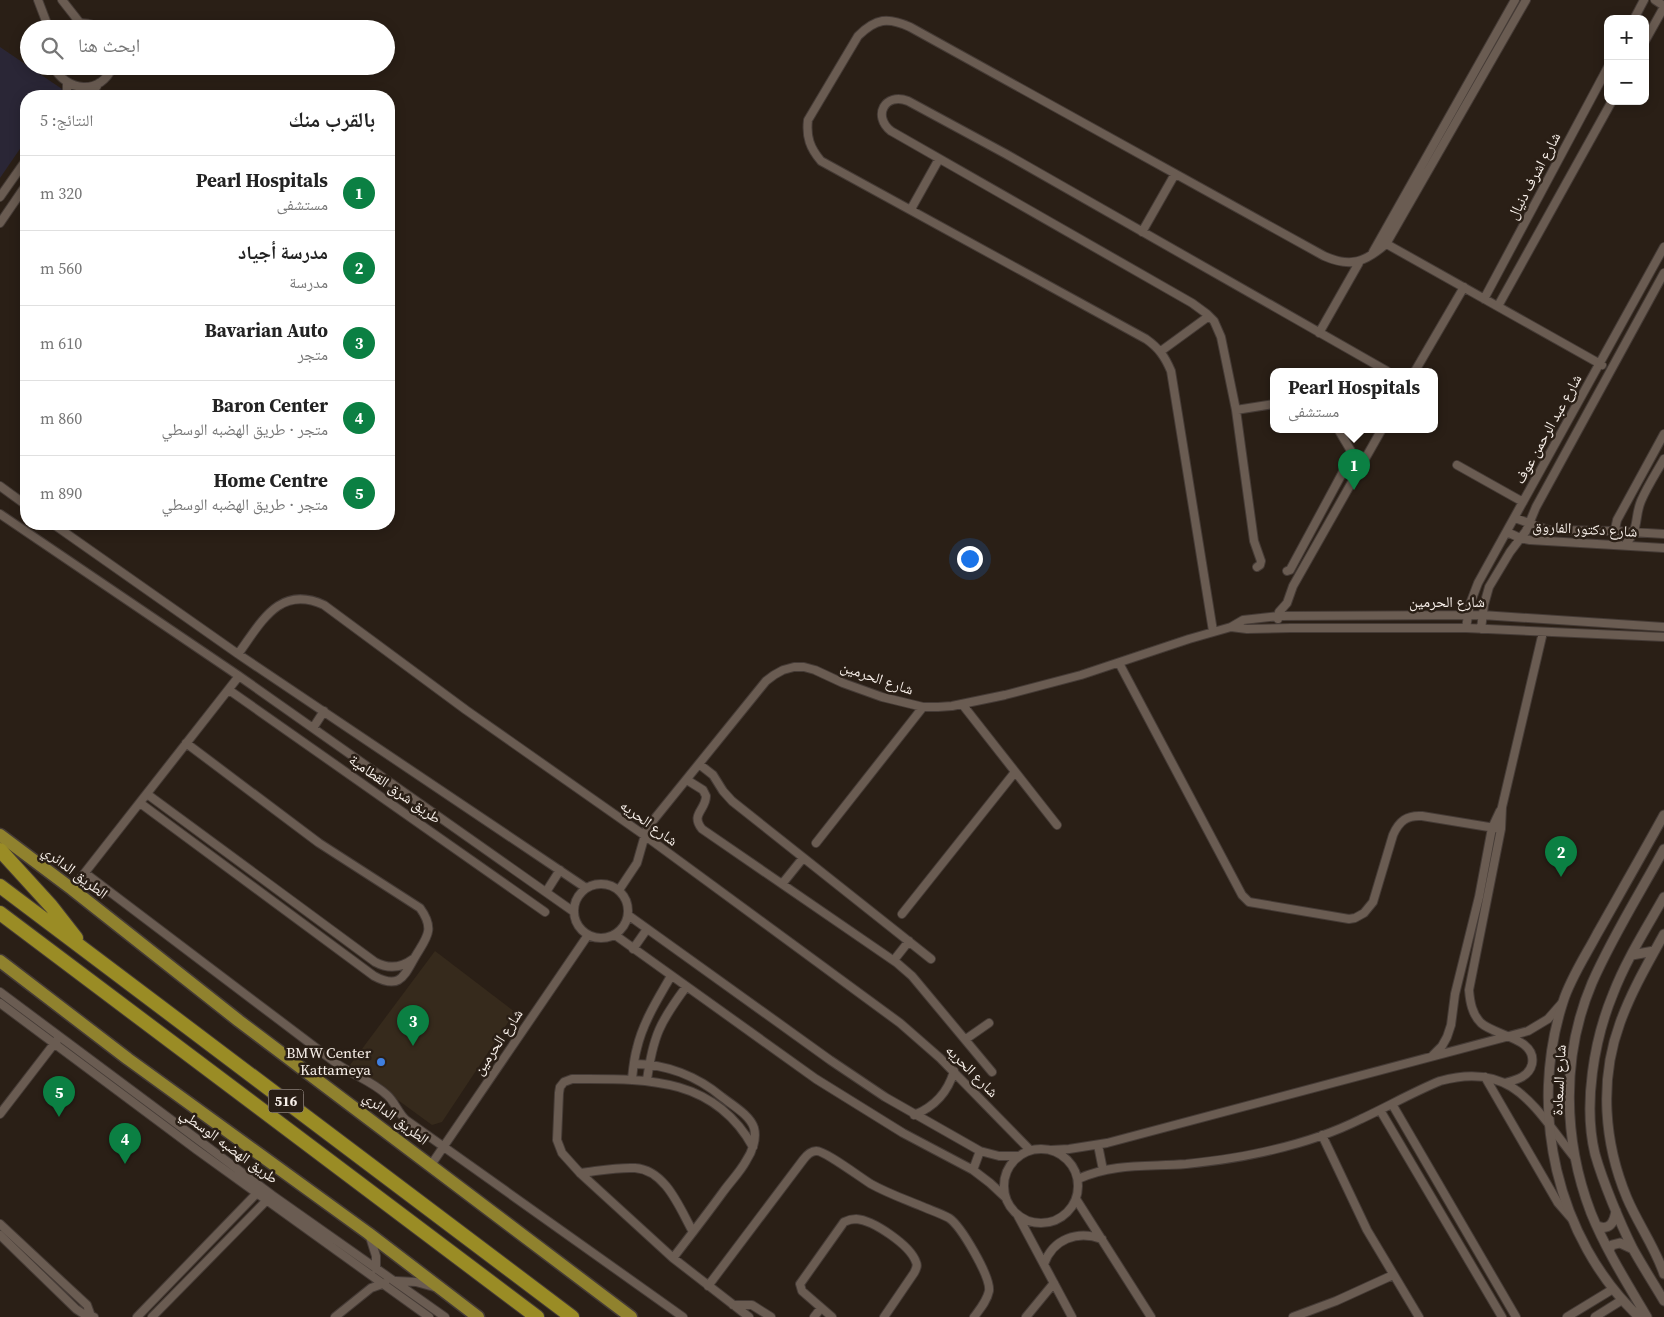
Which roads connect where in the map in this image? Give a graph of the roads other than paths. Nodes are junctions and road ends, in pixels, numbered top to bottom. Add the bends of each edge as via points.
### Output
1 (38, 0) edge
2 (62, 0) edge
3 (1515, 0) edge
4 (1526, 0) edge
5 (1644, 0) edge
6 (1655, 0) edge
7 (1664, 6) edge
8 (1636, 15) edge
9 (46, 20) edge
10 (78, 20) edge
11 (1649, 34) edge
12 (1604, 74) edge
13 (58, 75) edge
14 (107, 75) edge
15 (67, 83) junction
16 (99, 83) junction
17 (67, 90) edge
18 (94, 90) edge
19 (1610, 105) edge
20 (939, 159) junction
21 (20, 169) edge
22 (1175, 174) junction
23 (20, 194) edge
24 (0, 197) edge
25 (912, 210) junction
26 (0, 223) edge
27 (1142, 232) junction
28 (1382, 242) junction
29 (1664, 246) edge
30 (1360, 261) junction
31 (1664, 273) edge
32 (1464, 287) junction
33 (1484, 299) junction
34 (1498, 306) junction
35 (1209, 316) junction
36 (1319, 333) junction
37 (1161, 351) junction
38 (1599, 363) junction
39 (1382, 368) edge
40 (1417, 368) edge
41 (1610, 369) junction
42 (1270, 405) edge
43 (1236, 410) junction
44 (1340, 433) edge
45 (1380, 433) edge
46 (1664, 434) edge
47 (1664, 459) edge
48 (1457, 465) dead end
49 (0, 486) edge
50 (1333, 490) junction
51 (1343, 496) junction
52 (20, 501) edge
53 (1523, 502) junction
54 (1325, 504) junction
55 (1336, 510) junction
56 (0, 514) edge
57 (1515, 518) junction
58 (1529, 523) junction
59 (20, 528) edge
60 (24, 530) edge
61 (62, 530) edge
62 (1614, 531) junction
63 (1507, 532) junction
64 (1634, 532) junction
65 (1664, 534) edge
66 (1520, 538) junction
67 (1622, 545) junction
68 (1664, 548) edge
69 (1257, 567) dead end
70 (1287, 571) dead end
71 (1287, 603) junction
72 (1467, 614) junction
73 (1482, 615) junction
74 (1278, 616) junction
75 (1292, 616) junction
76 (1231, 627) junction
77 (1664, 627) edge
78 (1278, 628) junction
79 (1292, 628) junction
80 (1466, 628) junction
81 (1481, 629) junction
82 (1213, 631) junction
83 (1544, 632) junction
84 (1664, 637) edge
85 (238, 654) junction
86 (1119, 663) junction
87 (239, 676) junction
88 (229, 690) junction
89 (962, 704) junction
90 (923, 707) junction
91 (324, 712) junction
92 (313, 728) junction
93 (186, 743) junction
94 (699, 764) junction
95 (1015, 772) junction
96 (686, 780) junction
97 (147, 794) junction
98 (140, 803) junction
99 (1502, 806) junction
100 (1664, 816) edge
101 (1057, 825) dead end
102 (1492, 828) junction
103 (1501, 829) junction
104 (0, 835) edge
105 (202, 835) junction
106 (644, 836) junction
107 (816, 843) dead end
108 (195, 844) junction
109 (1664, 849) edge
110 (0, 850) edge
111 (803, 858) junction
112 (560, 870) junction
113 (85, 873) junction
114 (782, 884) junction
115 (0, 886) edge
116 (586, 888) junction
117 (72, 889) junction
118 (619, 890) junction
119 (277, 891) junction
120 (546, 892) junction
121 (1664, 897) edge
122 (270, 900) junction
123 (545, 912) dead end
124 (574, 912) junction
125 (0, 914) edge
126 (902, 914) dead end
127 (628, 916) junction
128 (1620, 928) junction
129 (647, 929) junction
130 (1599, 931) junction
131 (1664, 934) edge
132 (588, 935) junction
133 (615, 935) junction
134 (909, 942) junction
135 (633, 948) junction
136 (84, 949) junction
137 (1654, 951) junction
138 (364, 955) junction
139 (1632, 955) junction
140 (414, 958) junction
141 (931, 959) dead end
142 (894, 960) junction
143 (0, 961) edge
144 (357, 965) junction
145 (671, 976) junction
146 (686, 987) junction
147 (0, 992) edge
148 (1563, 1001) junction
149 (0, 1004) edge
150 (989, 1023) dead end
151 (1506, 1036) junction
152 (60, 1037) junction
153 (966, 1039) junction
154 (54, 1044) junction
155 (1433, 1055) junction
156 (634, 1064) junction
157 (650, 1064) junction
158 (954, 1071) junction
159 (992, 1072) dead end
160 (1484, 1077) junction
161 (632, 1079) junction
162 (648, 1080) junction
163 (1505, 1082) junction
164 (717, 1093) junction
165 (711, 1102) junction
166 (1392, 1104) junction
167 (1380, 1110) junction
168 (0, 1114) edge
169 (914, 1114) junction
170 (1549, 1126) junction
171 (1322, 1134) junction
172 (1098, 1144) junction
173 (444, 1146) junction
174 (752, 1147) junction
175 (1030, 1150) junction
176 (1051, 1150) junction
177 (980, 1152) junction
178 (1018, 1156) junction
179 (1575, 1158) junction
180 (430, 1165) junction
181 (972, 1170) junction
182 (1103, 1170) junction
183 (580, 1173) junction
184 (1078, 1179) junction
185 (257, 1194) junction
186 (1005, 1197) junction
187 (1076, 1199) junction
188 (267, 1200) junction
189 (1616, 1211) junction
190 (1018, 1216) junction
191 (1573, 1220) junction
192 (0, 1224) edge
193 (1597, 1226) junction
194 (693, 1232) junction
195 (368, 1233) junction
196 (0, 1236) edge
197 (1102, 1239) junction
198 (1633, 1249) junction
199 (1609, 1250) junction
200 (201, 1251) junction
201 (672, 1258) junction
202 (209, 1259) junction
203 (1044, 1264) junction
204 (377, 1268) junction
205 (1664, 1274) edge
206 (1393, 1275) junction
207 (375, 1278) junction
208 (396, 1281) junction
209 (1054, 1283) junction
210 (382, 1284) junction
211 (708, 1286) junction
212 (371, 1288) junction
213 (1613, 1289) junction
214 (445, 1292) junction
215 (160, 1293) junction
216 (1622, 1300) junction
217 (168, 1301) junction
218 (1664, 1301) edge
219 (733, 1305) junction
220 (821, 1308) junction
221 (80, 1315) edge
222 (93, 1316) edge
223 (830, 1316) edge
224 (137, 1317) edge
225 (152, 1317) edge
226 (335, 1317) edge
227 (429, 1317) edge
228 (445, 1317) edge
229 (478, 1317) edge
230 (537, 1317) edge
231 (572, 1317) edge
232 (630, 1317) edge
233 (682, 1317) edge
234 (749, 1317) edge
235 (771, 1317) edge
236 (814, 1317) edge
237 (884, 1317) edge
238 (974, 1317) edge
239 (1026, 1317) edge
240 (1072, 1317) edge
241 (1151, 1317) edge
242 (1293, 1317) edge
243 (1419, 1317) edge
244 (1502, 1317) edge
245 (1516, 1317) edge
246 (1567, 1317) edge
247 (1595, 1317) edge
248 (1638, 1317) edge
249 (1647, 1317) edge

1 - 9 street
2 - 10 street
3 - 28 street
4 - 28 street
5 - 8 street
6 - 7 street
7 - 11 street
12 - 33 street, شارع اشرف دنيال
13 - 15 street
14 - 16 street
15 - 16 street via 83,87
15 - 17 street
16 - 18 street
19 - 34 street, شارع اشرف دنيال
20 - 25 street
20 - 27 street via 885,127 881,114 888,102 901,98 908,101
20 - 35 street via 1192,303
21 - 24 street
22 - 25 street via 910,27 883,20 869,25 858,36 808,120 807,131 814,153 822,161
22 - 27 street
22 - 30 street via 1324,256 1348,263
23 - 26 street
25 - 37 street via 1146,339
27 - 36 street
28 - 30 street via 1372,256
28 - 32 street
29 - 38 street, شارع عبد الرحمن عوف
30 - 36 street
31 - 41 street, شارع عبد الرحمن عوف
32 - 33 street
32 - 40 street
33 - 34 street
34 - 38 street
35 - 37 street
35 - 43 street via 1221,337
36 - 39 street
37 - 82 street via 1171,371
38 - 41 street
38 - 53 street, شارع عبد الرحمن عوف
41 - 58 street, شارع عبد الرحمن عوف
42 - 43 street
43 - 69 street via 1254,541 1261,561
44 - 50 street via 1351,455
45 - 51 street
46 - 62 street
47 - 64 street via 1642,500
48 - 53 street
49 - 52 street
50 - 51 street
50 - 54 street
51 - 55 street
53 - 57 street, شارع عبد الرحمن عوف
54 - 55 street
54 - 70 street
55 - 71 street via 1291,590
56 - 59 street
57 - 58 street, شارع دكتور الفاروق
57 - 63 street, شارع عبد الرحمن عوف
58 - 62 street, شارع دكتور الفاروق via 1548,530
58 - 66 street, شارع عبد الرحمن عوف
60 - 87 street
61 - 85 street
62 - 64 street, شارع دكتور الفاروق
62 - 67 street via 1615,538
63 - 66 street, شارع دكتور الفاروق
63 - 72 street, شارع عبد الرحمن عوف via 1478,583
64 - 65 street, شارع دكتور الفاروق
64 - 67 street
66 - 67 street, شارع دكتور الفاروق
66 - 73 street, شارع عبد الرحمن عوف via 1489,588
67 - 68 street, شارع دكتور الفاروق
71 - 74 street
71 - 75 street
72 - 73 street, شارع الحرمين
72 - 75 street, شارع الحرمين
72 - 80 street, شارع عبد الرحمن عوف
73 - 77 street, شارع الحرمين
73 - 81 street, شارع عبد الرحمن عوف
74 - 75 street, شارع الحرمين
74 - 76 street, شارع الحرمين via 1243,620
74 - 78 street
75 - 79 street
76 - 78 street, شارع الحرمين
76 - 82 street, شارع الحرمين
78 - 79 street, شارع الحرمين
79 - 80 street, شارع الحرمين
80 - 81 street, شارع الحرمين
81 - 83 street, شارع الحرمين
82 - 86 street, شارع الحرمين
83 - 84 street, شارع الحرمين
83 - 99 street
85 - 91 street
85 - 106 street, شارع الحريه via 268,613 278,605 297,599 324,605
86 - 89 street, شارع الحرمين
86 - 102 street via 1237,887 1249,902 1355,918 1364,914 1373,902 1393,835 1404,819 1422,816
87 - 88 street
87 - 92 street
88 - 93 street
88 - 123 street, طريق شرق القطامية
89 - 90 street, شارع الحرمين
89 - 95 street
90 - 94 street, شارع الحرمين via 863,691 814,670 799,667 783,670 766,681
90 - 107 street
91 - 92 street
91 - 112 street
92 - 120 street
93 - 97 street
93 - 140 street via 319,843 420,908 427,919 428,933
94 - 96 street, شارع الحرمين
94 - 111 street via 713,775 732,801
95 - 101 street
95 - 126 street
96 - 106 street, شارع الحرمين via 646,828
96 - 114 street via 703,790 706,796 698,814 700,827
97 - 98 street
97 - 105 street
98 - 108 street
98 - 113 street
99 - 102 street
99 - 103 street
100 - 130 street
102 - 103 street
102 - 155 street via 1451,1025 1445,1042
103 - 151 street via 1469,990 1474,1013 1481,1022
104 - 117 highway, الطريق الدائري / 516
105 - 108 street
105 - 119 street
106 - 118 street, شارع الحرمين via 637,864
106 - 158 street, شارع الحريه via 900,1023
108 - 122 street
109 - 128 street, شارع السعادة
110 - 136 highway, 516 via 57,913
111 - 114 street
111 - 134 street
112 - 116 street
112 - 120 street
113 - 117 street
113 - 173 street via 340,1066 382,1091 402,1117
114 - 142 street
115 - 136 highway, 516
116 - 118 street via 603,883
116 - 124 street via 577,898
117 - 180 highway, الطريق الدائري / 516 via 239,1021
118 - 127 street via 627,901
119 - 122 street
119 - 138 street
120 - 124 street
121 - 139 street
122 - 144 street
124 - 132 street via 578,925
125 - 230 highway, 516
127 - 129 street
127 - 133 street
128 - 130 street
128 - 179 street, شارع السعادة via 1591,985 1575,1041 1569,1100
129 - 135 street
129 - 169 street via 830,1060
130 - 148 street
131 - 137 street
132 - 133 street via 601,938
132 - 173 street, شارع الحرمين
133 - 135 street
134 - 141 street
134 - 142 street
135 - 145 street
136 - 231 highway, 516
137 - 139 street
137 - 205 street via 1619,1024 1612,1049 1606,1100 1618,1176
138 - 140 street via 380,965 391,967 403,966
138 - 144 street
139 - 189 street via 1603,1019 1592,1072 1595,1153
140 - 144 street via 403,977 393,981 378,978
142 - 153 street
143 - 195 highway via 128,1059
145 - 146 street
145 - 156 street via 643,1028
146 - 157 street via 661,1024
146 - 181 street via 845,1098
147 - 152 street, طريق الهضبه الوسطي
148 - 151 street via 1538,1026
148 - 170 street via 1550,1066
149 - 154 street, طريق الهضبه الوسطي
150 - 153 street
151 - 155 street
151 - 163 street via 1523,1043 1532,1058 1526,1074
152 - 154 street
152 - 204 street, طريق الهضبه الوسطي via 272,1195
153 - 159 street
154 - 168 street
154 - 185 street, طريق الهضبه الوسطي
155 - 172 street
156 - 157 street
156 - 161 street
157 - 162 street
157 - 164 street via 692,1078
158 - 169 street via 942,1095 926,1109
158 - 175 street, شارع الحريه
160 - 163 street
160 - 166 street via 1450,1078
160 - 191 street via 1558,1203
161 - 162 street
161 - 183 street via 569,1080 560,1087 559,1147
162 - 165 street via 674,1085
163 - 170 street via 1526,1096
164 - 165 street
164 - 174 street via 751,1122 755,1135
165 - 174 street via 738,1125
166 - 167 street
166 - 245 street
167 - 171 street
167 - 244 street
169 - 177 street
170 - 179 street
170 - 191 street via 1559,1181
171 - 182 street via 1297,1144 1244,1156
171 - 206 street
172 - 176 street
172 - 182 street
173 - 180 street, شارع الحرمين
173 - 233 street
174 - 194 street via 746,1161
175 - 176 street
175 - 178 street
176 - 184 street via 1068,1161
177 - 178 street
177 - 181 street
178 - 186 street via 1005,1175
179 - 193 street, شارع السعادة
180 - 232 highway, الطريق الدائري / 516
181 - 186 street
182 - 184 street
183 - 194 street via 635,1168 652,1173 666,1185
183 - 201 street
184 - 187 street
185 - 188 street, طريق الهضبه الوسطي
185 - 200 street
186 - 190 street
187 - 190 street via 1071,1209 1052,1222 1040,1224
187 - 197 street
188 - 202 street
188 - 207 street, طريق الهضبه الوسطي
189 - 193 street via 1611,1226
189 - 198 street
190 - 203 street
191 - 213 street
192 - 222 street via 87,1305
193 - 199 street, شارع السعادة
194 - 201 street
195 - 204 street via 375,1250
195 - 214 highway
196 - 221 street
197 - 203 street via 1088,1235 1067,1238 1050,1251
197 - 241 street
198 - 199 street via 1620,1243
198 - 218 street
199 - 249 street, شارع السعادة
200 - 202 street
200 - 215 street
201 - 211 street
202 - 217 street
203 - 209 street
204 - 207 street
204 - 208 street, طريق الهضبه الوسطي
206 - 242 street
206 - 243 street
207 - 210 street, طريق الهضبه الوسطي
207 - 212 street
208 - 210 street
208 - 214 street via 416,1282
208 - 228 street, طريق الهضبه الوسطي
209 - 239 street
209 - 240 street
210 - 212 street
210 - 227 street, طريق الهضبه الوسطي
211 - 219 street
211 - 238 street via 803,1160 811,1152 818,1151 878,1188 941,1214 959,1227 989,1286 986,1300
212 - 226 street
213 - 216 street
213 - 246 street
214 - 229 highway
215 - 217 street
215 - 224 street
216 - 247 street
216 - 248 street
217 - 225 street
219 - 234 street
219 - 235 street via 752,1305
220 - 223 street
220 - 236 street
220 - 237 street via 802,1291 801,1282 844,1222 858,1219 889,1234 907,1249 916,1262 914,1273
221 - 222 street

